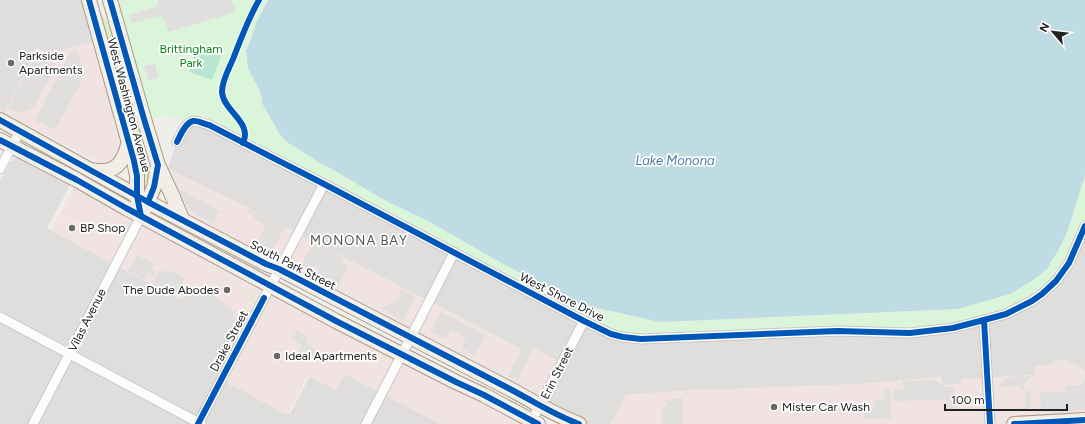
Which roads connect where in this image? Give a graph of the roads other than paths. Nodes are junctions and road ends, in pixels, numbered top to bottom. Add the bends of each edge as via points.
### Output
1 (89, 0) edge
2 (94, 0) edge
3 (110, 0) edge
4 (117, 23) junction
5 (0, 120) edge
6 (20, 131) junction
7 (129, 140) junction
8 (177, 142) dead end
9 (6, 143) edge
10 (158, 165) junction
11 (0, 169) edge
12 (88, 169) junction
13 (324, 184) junction
14 (142, 199) junction
15 (141, 216) junction
16 (182, 219) junction
17 (1085, 226) edge
18 (454, 253) junction
19 (279, 269) junction
20 (271, 285) junction
21 (0, 317) edge
22 (984, 320) junction
23 (584, 321) junction
24 (411, 338) junction
25 (69, 354) junction
26 (402, 354) junction
27 (540, 406) junction
28 (1085, 420) edge
29 (533, 423) edge
30 (33, 424) edge
31 (199, 424) edge
32 (366, 424) edge
33 (579, 424) edge
34 (990, 424) edge
35 (1014, 424) edge

1 - 7 main road, West Washington Avenue
2 - 4 main road via 109,18
3 - 4 main road, West Washington Avenue
4 - 10 main road, West Washington Avenue
5 - 6 main road, South Park Street
6 - 9 street
6 - 12 main road, South Park Street
7 - 12 main road via 123,159 114,169 99,172
7 - 14 main road, West Washington Avenue
8 - 13 street, West Shore Drive via 187,124 193,121 200,122
9 - 11 street
9 - 15 main road
10 - 14 main road, West Washington Avenue via 154,187
10 - 16 main road
12 - 14 main road, South Park Street
13 - 18 street, West Shore Drive
13 - 19 street, Drake Street
14 - 15 main road, West Washington Avenue
14 - 16 main road, South Park Street
15 - 20 main road
15 - 25 street, Vilas Avenue
16 - 19 main road, South Park Street
17 - 22 street, West Shore Drive via 1069,263 1056,281 1032,302 1006,314
18 - 23 street, West Shore Drive
18 - 24 street
19 - 20 street, Drake Street
19 - 24 main road, South Park Street
20 - 26 main road
20 - 31 street, Drake Street
21 - 25 street
22 - 23 street, West Shore Drive via 954,328 910,333 837,332 649,339 611,334
22 - 34 street
23 - 27 street, Erin Street
24 - 26 street
24 - 27 main road, South Park Street
25 - 30 street, Vilas Avenue
25 - 31 street
26 - 29 main road
26 - 32 street
27 - 29 street, Erin Street
27 - 33 main road, South Park Street
28 - 35 main road

